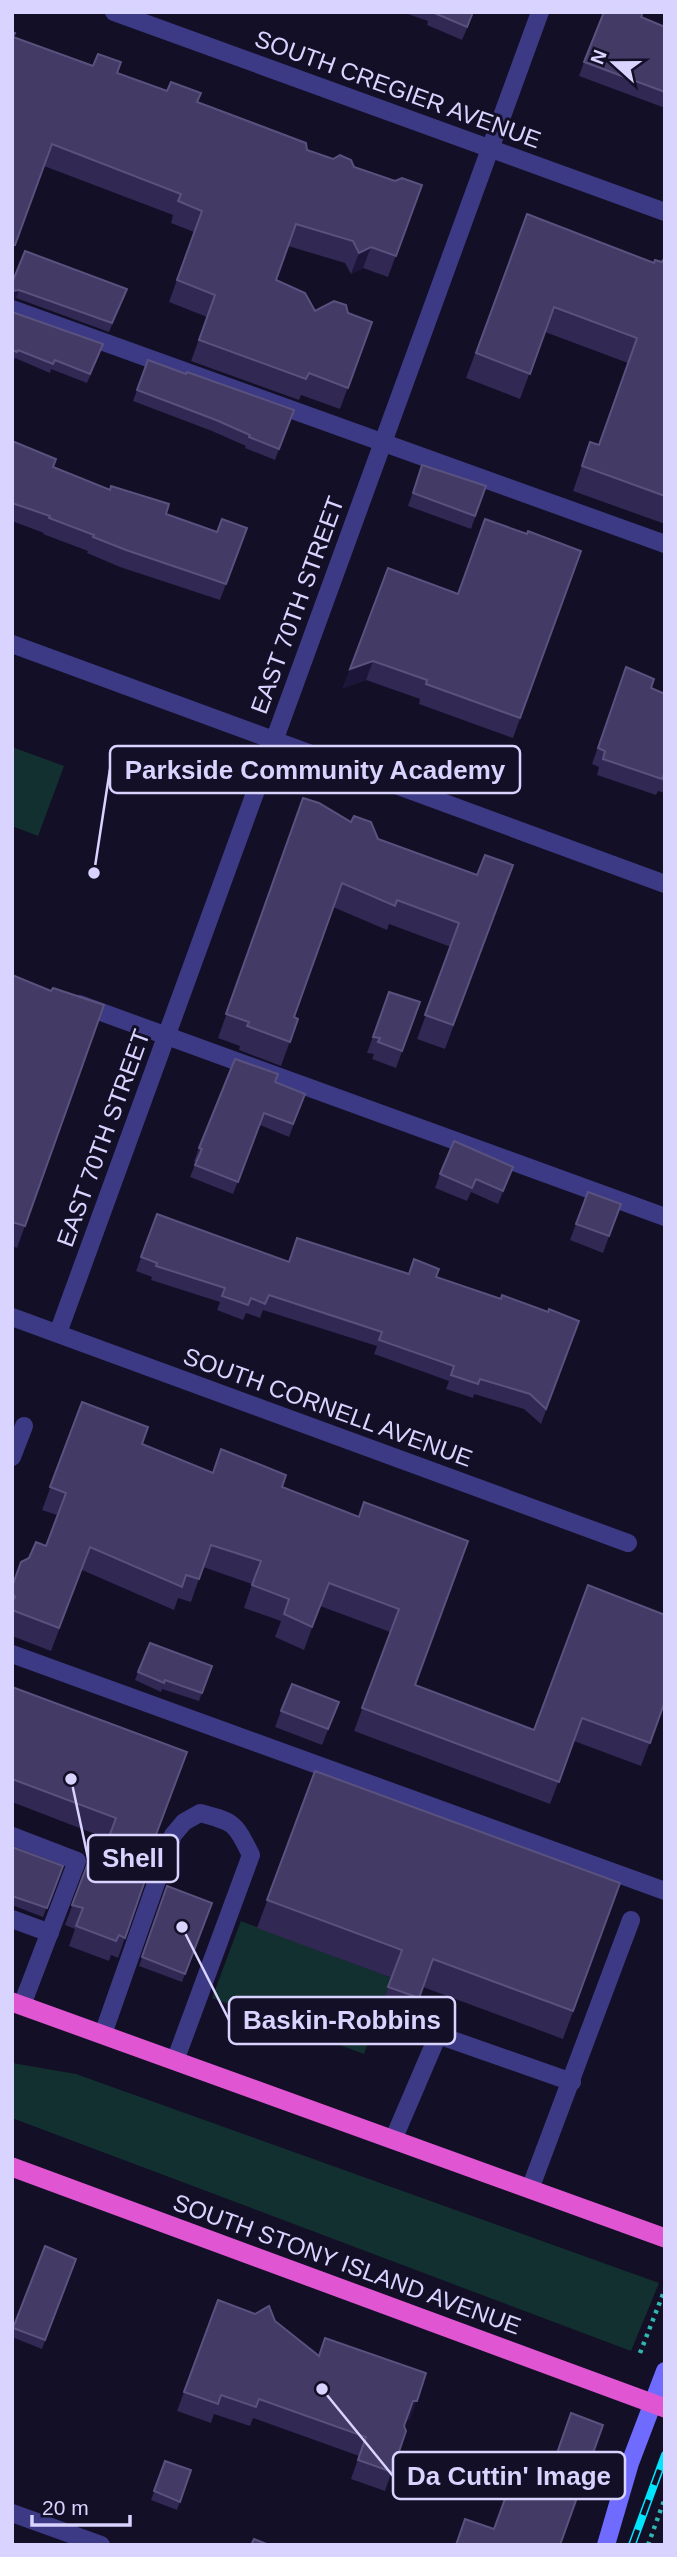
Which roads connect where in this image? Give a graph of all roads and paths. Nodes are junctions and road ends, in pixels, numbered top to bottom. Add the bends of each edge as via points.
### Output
1 (114, 12) edge
2 (540, 12) edge
3 (490, 148) junction
4 (665, 212) edge
5 (12, 309) edge
6 (383, 443) junction
7 (665, 544) edge
8 (12, 644) edge
9 (274, 740) junction
10 (665, 884) edge
11 (61, 998) edge
12 (166, 1036) junction
13 (665, 1217) edge
14 (12, 1317) edge
15 (58, 1333) junction
16 (24, 1426) dead end
17 (12, 1457) edge
18 (628, 1543) dead end
19 (12, 1654) edge
20 (12, 1836) edge
21 (665, 1891) edge
22 (12, 1919) edge
23 (631, 1920) dead end
24 (50, 1933) junction
25 (17, 2003) edge
26 (103, 2035) junction
27 (175, 2061) junction
28 (572, 2082) junction
29 (393, 2140) junction
30 (12, 2167) edge
31 (530, 2189) junction
32 (665, 2238) edge
33 (665, 2289) edge
34 (640, 2353) dead end
35 (665, 2371) edge
36 (659, 2405) edge
37 (665, 2498) edge
38 (12, 2513) edge
39 (101, 2545) edge
40 (606, 2545) edge
41 (648, 2545) edge

1 - 3 street, SOUTH CREGIER AVENUE
2 - 3 street, EAST 70TH STREET
3 - 4 street, SOUTH CREGIER AVENUE
3 - 6 street, EAST 70TH STREET
5 - 6 street
6 - 7 street
6 - 9 street, EAST 70TH STREET
8 - 9 street
9 - 10 street
9 - 12 street, EAST 70TH STREET
11 - 12 street
12 - 13 street
12 - 15 street, EAST 70TH STREET
14 - 15 street, SOUTH CORNELL AVENUE
15 - 18 street, SOUTH CORNELL AVENUE
16 - 17 street
19 - 21 street
20 - 24 street via 77,1861
22 - 24 street
23 - 28 street
24 - 25 street
25 - 26 highway
26 - 27 highway
26 - 27 street via 173,1835 200,1813 222,1819 238,1828 251,1855
27 - 29 highway
28 - 29 street via 438,2035
28 - 31 street
29 - 31 highway
30 - 36 highway, SOUTH STONY ISLAND AVENUE
31 - 32 highway
33 - 34 path
35 - 36 main road
36 - 40 main road via 630,2463
37 - 41 path
38 - 39 street

